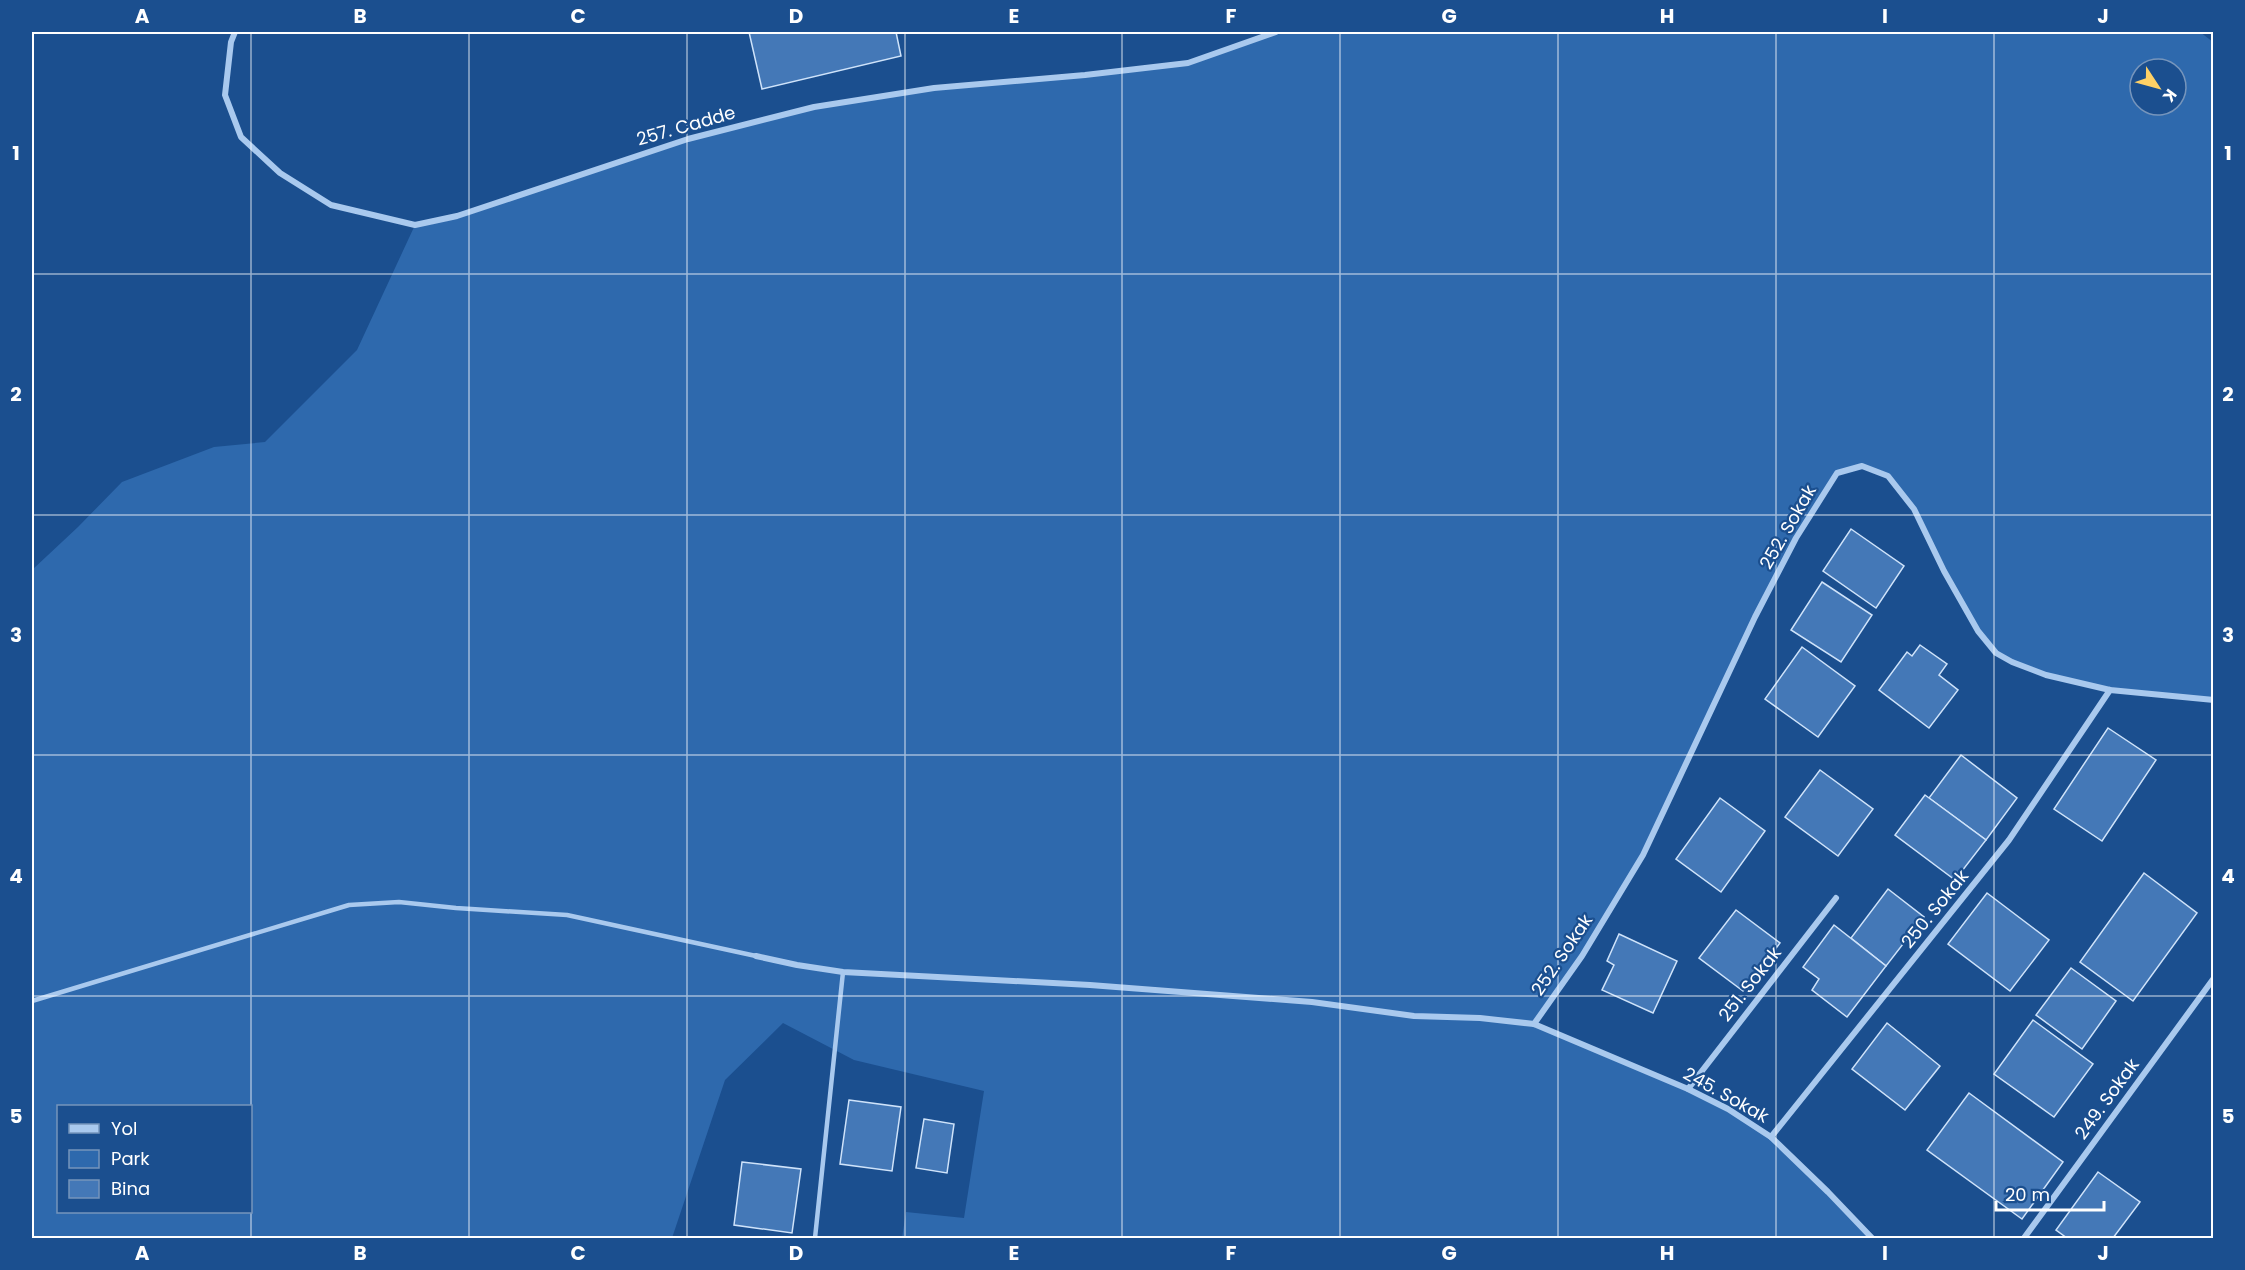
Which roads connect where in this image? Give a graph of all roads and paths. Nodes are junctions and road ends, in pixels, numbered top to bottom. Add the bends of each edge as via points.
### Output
1 (235, 32) edge
2 (1276, 32) edge
3 (2110, 690) junction
4 (2214, 700) edge
5 (1836, 898) dead end
6 (756, 956) joint
7 (843, 972) junction
8 (2214, 978) edge
9 (32, 1001) edge
10 (1534, 1024) junction
11 (1688, 1089) junction
12 (1771, 1137) junction
13 (815, 1239) edge
14 (1872, 1239) edge
15 (2024, 1239) edge

1 - 2 street, 257. Cadde via 225,95 241,137 280,173 331,205 415,225 457,216 688,139 814,108 934,88 1188,63
3 - 4 street, 252. Sokak
3 - 10 street, 252. Sokak via 2046,675 1996,653 1978,631 1914,509 1888,476 1862,466 1837,473 1796,538 1755,617 1643,855 1582,957
3 - 12 street, 250. Sokak via 2009,840
5 - 11 street, 251. Sokak
6 - 7 street, 245. Sokak
6 - 9 lane via 567,915 399,902 349,905
7 - 10 street, 245. Sokak via 1090,985
7 - 13 lane
8 - 15 street, 249. Sokak
10 - 11 street, 245. Sokak
11 - 12 street, 245. Sokak via 1728,1108
12 - 14 street, 245. Sokak

